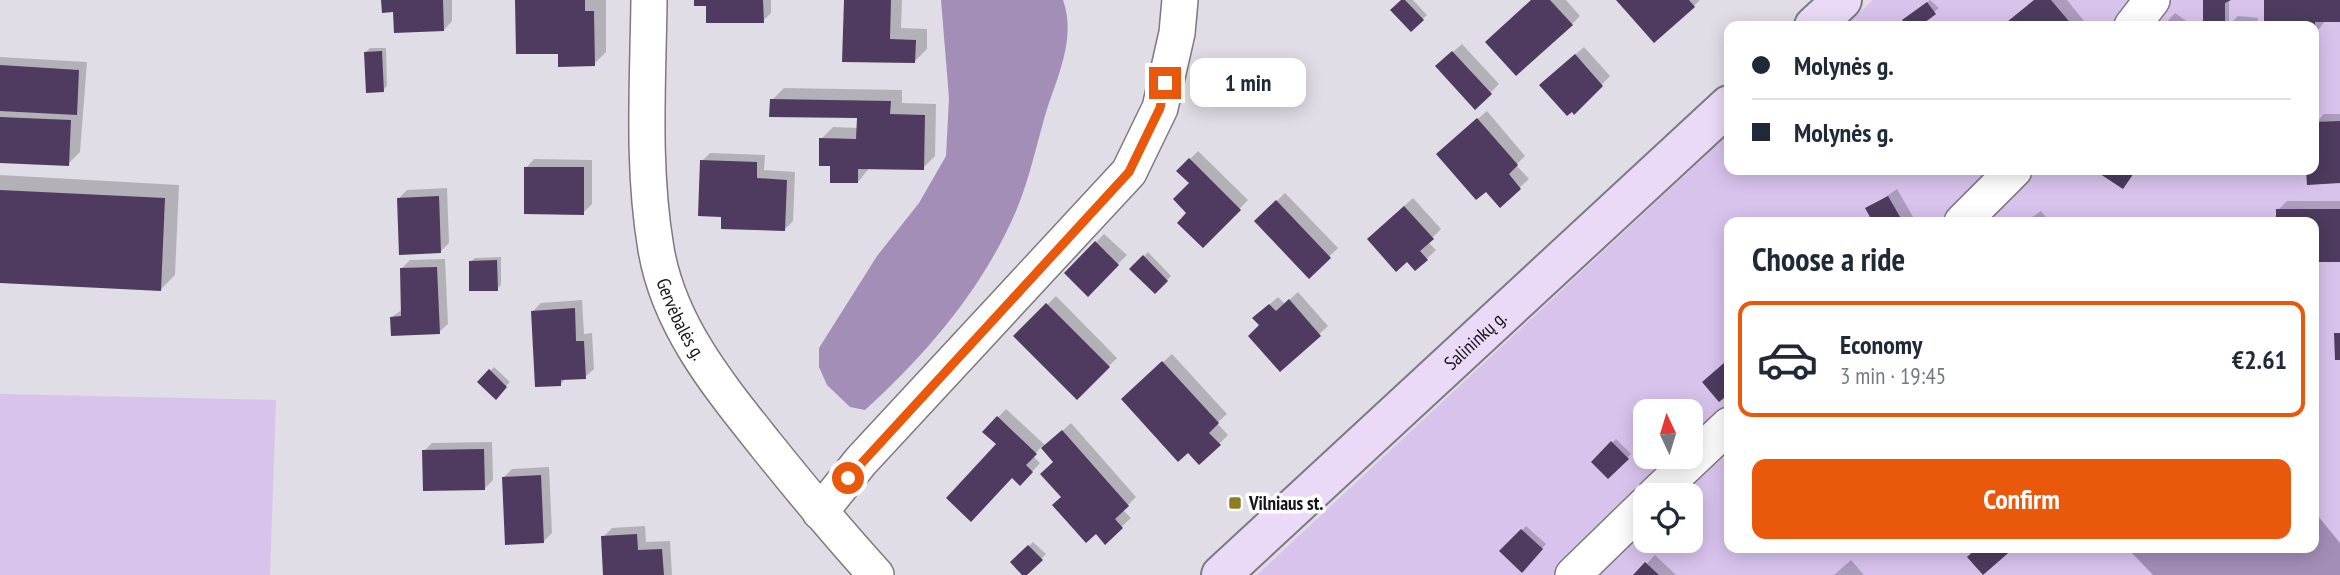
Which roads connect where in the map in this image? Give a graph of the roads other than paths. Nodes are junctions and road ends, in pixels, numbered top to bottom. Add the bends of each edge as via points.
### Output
1 (649, 0) edge
2 (1180, 0) edge
3 (1842, 0) edge
4 (2152, 0) edge
5 (1819, 21) edge
6 (2136, 21) edge
7 (1724, 110) edge
8 (2009, 175) edge
9 (1967, 217) edge
10 (1724, 430) edge
11 (1668, 483) edge
12 (820, 512) junction
13 (1633, 517) edge
14 (876, 575) edge
15 (1221, 575) edge
16 (1573, 575) edge

1 - 12 street, Gervėbalės g. via 648,181 656,251 677,315 708,373
2 - 12 street via 1160,108 1129,172 861,461
3 - 5 main road
4 - 6 street
7 - 15 main road, Salininkų g.
8 - 9 street
10 - 11 street
12 - 14 street, Gervėbalės g.
13 - 16 street

